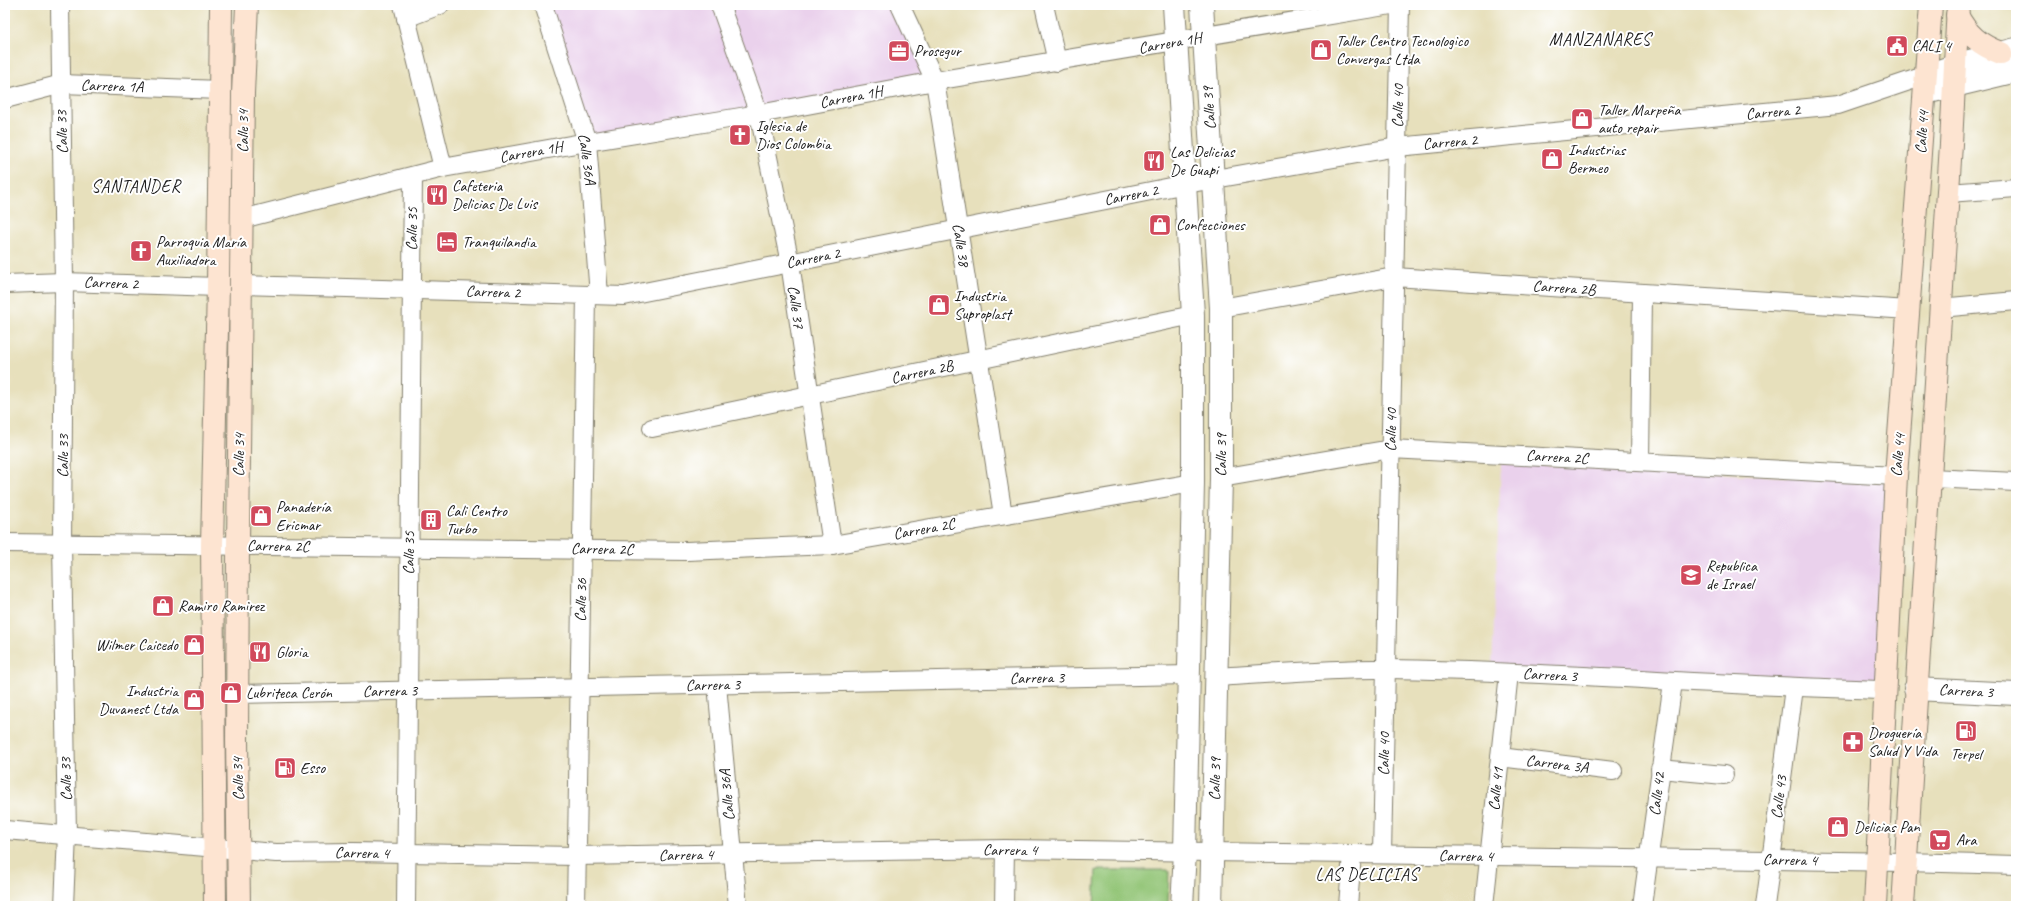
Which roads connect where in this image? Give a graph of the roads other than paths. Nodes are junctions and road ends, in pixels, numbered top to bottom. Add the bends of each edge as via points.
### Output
1 (60, 5) edge
2 (221, 5) edge
3 (247, 5) edge
4 (440, 5) edge
5 (543, 5) edge
6 (720, 5) edge
7 (900, 5) edge
8 (1044, 5) edge
9 (1174, 5) edge
10 (1202, 5) edge
11 (1391, 5) edge
12 (1400, 5) edge
13 (1932, 5) edge
14 (1958, 10) edge
15 (405, 11) edge
16 (1204, 37) junction
17 (1177, 41) junction
18 (2008, 51) edge
19 (1057, 62) junction
20 (2016, 71) edge
21 (1954, 76) junction
22 (936, 81) junction
23 (62, 84) junction
24 (1926, 84) junction
25 (220, 90) junction
26 (5, 99) edge
27 (759, 114) junction
28 (587, 142) junction
29 (1397, 147) junction
30 (444, 168) junction
31 (413, 176) junction
32 (1213, 179) junction
33 (1186, 184) junction
34 (2016, 188) edge
35 (1948, 193) junction
36 (242, 219) junction
37 (958, 229) junction
38 (790, 263) junction
39 (1394, 277) junction
40 (64, 282) junction
41 (5, 284) edge
42 (241, 285) junction
43 (218, 287) junction
44 (412, 290) junction
45 (1642, 293) junction
46 (593, 295) junction
47 (2016, 301) edge
48 (1221, 308) junction
49 (1940, 308) junction
50 (1909, 310) junction
51 (1193, 316) junction
52 (979, 360) junction
53 (1904, 381) junction
54 (1936, 382) junction
55 (809, 396) junction
56 (652, 428) dead end
57 (1391, 449) junction
58 (1640, 462) junction
59 (1896, 476) junction
60 (1221, 478) junction
61 (1930, 478) junction
62 (2016, 482) edge
63 (1193, 483) junction
64 (1003, 515) junction
65 (5, 542) edge
66 (62, 543) junction
67 (212, 545) junction
68 (238, 545) junction
69 (832, 545) junction
70 (409, 547) junction
71 (583, 549) junction
72 (1386, 669) junction
73 (1509, 673) junction
74 (1189, 675) junction
75 (1216, 677) junction
76 (1673, 682) junction
77 (717, 684) junction
78 (579, 687) junction
79 (1794, 688) junction
80 (1916, 689) junction
81 (1884, 690) junction
82 (408, 691) junction
83 (238, 694) junction
84 (2016, 694) edge
85 (1500, 757) junction
86 (1660, 769) junction
87 (1613, 771) dead end
88 (1724, 775) dead end
89 (5, 830) edge
90 (67, 834) junction
91 (215, 849) junction
92 (1005, 849) junction
93 (239, 850) junction
94 (1185, 852) junction
95 (1214, 852) junction
96 (406, 853) junction
97 (732, 854) junction
98 (1352, 854) junction
99 (1382, 854) junction
100 (576, 856) junction
101 (1489, 856) junction
102 (1649, 858) junction
103 (1771, 860) junction
104 (1877, 861) junction
105 (1905, 862) junction
106 (2016, 865) edge
107 (64, 906) edge
108 (215, 906) edge
109 (239, 906) edge
110 (406, 906) edge
111 (576, 906) edge
112 (738, 906) edge
113 (1004, 906) edge
114 (1182, 906) edge
115 (1211, 906) edge
116 (1348, 906) edge
117 (1484, 906) edge
118 (1642, 906) edge
119 (1765, 906) edge
120 (1875, 906) edge
121 (1902, 906) edge

1 - 23 street, Calle 33
2 - 25 main road, Calle 34
3 - 36 main road, Calle 34
4 - 15 street
5 - 28 street, Calle 36A
6 - 27 street, Calle 37
7 - 22 street, Calle 38
8 - 19 street
9 - 17 street, Calle 39
10 - 16 street, Calle 39
11 - 16 street, Carrera 1H
12 - 29 street, Calle 40
13 - 24 main road, Calle 44
14 - 18 main road via 1973,38 1991,49
14 - 21 main road, Calle 44
15 - 30 street
16 - 17 street, Carrera 1H
16 - 32 street, Calle 39
17 - 19 street, Carrera 1H
17 - 33 street, Calle 39
18 - 21 street, Carrera 2
19 - 22 street, Carrera 1H
20 - 21 street, Carrera 2
21 - 24 street, Carrera 2
21 - 35 main road, Calle 44
22 - 27 street, Carrera 1H
22 - 37 street, Calle 38
23 - 25 street, Carrera 1A
23 - 26 street, Carrera 1A
23 - 40 street, Calle 33
24 - 29 street, Carrera 2 via 1838,106
24 - 50 main road, Calle 44
25 - 43 main road, Calle 34
27 - 28 street, Carrera 1H
27 - 38 street, Calle 37
28 - 30 street, Carrera 1H
28 - 46 street, Calle 36A
29 - 32 street, Carrera 2
29 - 39 street, Calle 40
30 - 31 street, Carrera 1H
31 - 36 street, Carrera 1H
31 - 44 street, Calle 35
32 - 33 street, Carrera 2
32 - 48 street, Calle 39
33 - 37 street, Carrera 2
33 - 51 street, Calle 39
34 - 35 street
35 - 49 main road, Calle 44
36 - 42 main road, Calle 34
37 - 38 street, Carrera 2
37 - 52 street, Calle 38
38 - 46 street, Carrera 2 via 624,296
38 - 55 street, Calle 37
39 - 45 street, Carrera 2B
39 - 48 street, Carrera 2B
39 - 57 street, Calle 40
40 - 41 street, Carrera 2
40 - 43 street, Carrera 2
40 - 66 street, Calle 33
42 - 44 street, Carrera 2
42 - 68 main road, Calle 34
43 - 67 main road, Calle 34
44 - 46 street, Carrera 2
44 - 70 street, Calle 35
45 - 50 street, Carrera 2B
45 - 58 street
46 - 71 street, Calle 36
47 - 49 street
48 - 60 street, Calle 39
49 - 54 main road, Calle 44
50 - 53 main road, Calle 44
51 - 52 street, Carrera 2B
51 - 63 street, Calle 39
52 - 55 street, Carrera 2B
52 - 64 street, Calle 38
53 - 54 main road
53 - 59 main road, Calle 44
54 - 61 main road, Calle 44
55 - 56 street, Carrera 2B
55 - 69 street, Calle 37
57 - 58 street, Carrera 2C
57 - 60 street, Carrera 2C
57 - 72 street, Calle 40
58 - 59 street, Carrera 2C
59 - 81 main road, Calle 44
60 - 75 street, Calle 39
61 - 62 street
61 - 80 main road, Calle 44
63 - 64 street, Carrera 2C
63 - 74 street, Calle 39
64 - 69 street, Carrera 2C
65 - 66 street, Carrera 2C
66 - 67 street, Carrera 2C
66 - 90 street, Calle 33
67 - 68 street, Carrera 2C
67 - 91 main road, Calle 34
68 - 70 street, Carrera 2C
68 - 83 main road, Calle 34
69 - 71 street, Carrera 2C via 687,551
70 - 71 street, Carrera 2C
70 - 82 street, Calle 35
71 - 78 street, Calle 36
72 - 73 street, Carrera 3
72 - 75 street, Carrera 3
72 - 99 street, Calle 40
73 - 76 street, Carrera 3
73 - 85 street, Calle 41
74 - 77 street, Carrera 3
74 - 94 street, Calle 39
75 - 95 street, Calle 39
76 - 79 street, Carrera 3
76 - 86 street, Calle 42
77 - 78 street, Carrera 3
77 - 97 street, Calle 36A
78 - 82 street, Carrera 3
78 - 100 street, Calle 36
79 - 81 street, Carrera 3
79 - 103 street, Calle 43
80 - 84 street, Carrera 3
80 - 105 main road, Calle 44
81 - 104 main road, Calle 44
82 - 83 street, Carrera 3
82 - 96 street, Calle 35
83 - 93 main road, Calle 34
85 - 87 street, Carrera 3A
85 - 101 street, Calle 41
86 - 88 street
86 - 102 street, Calle 42
89 - 90 street, Carrera 4
90 - 91 street, Carrera 4
90 - 107 street, Calle 33
91 - 93 street, Carrera 4
91 - 108 main road, Calle 34
92 - 94 street, Carrera 4
92 - 97 street, Carrera 4
92 - 113 street
93 - 96 street, Carrera 4 via 276,853
93 - 109 main road, Calle 34
94 - 95 street, Carrera 4
94 - 114 street, Calle 39
95 - 98 street, Carrera 4
95 - 115 street, Calle 39
96 - 100 street, Carrera 4
96 - 110 street, Calle 35
97 - 100 street, Carrera 4
97 - 112 street, Calle 36A
98 - 99 street, Carrera 4
98 - 116 street
99 - 101 street, Carrera 4
100 - 111 street, Calle 36
101 - 102 street, Carrera 4
101 - 117 street, Calle 41
102 - 103 street, Carrera 4
102 - 118 street, Calle 42
103 - 104 street, Carrera 4
103 - 119 street, Calle 43
104 - 105 street, Carrera 4
104 - 120 main road, Calle 44
105 - 106 street, Carrera 4
105 - 121 main road, Calle 44

